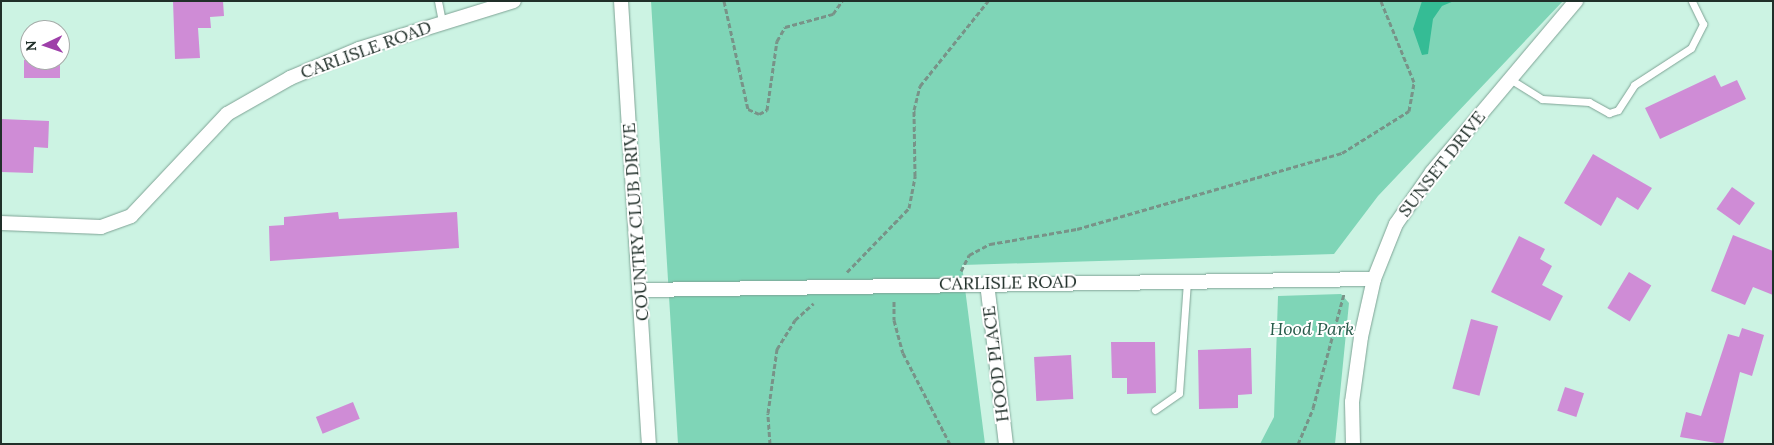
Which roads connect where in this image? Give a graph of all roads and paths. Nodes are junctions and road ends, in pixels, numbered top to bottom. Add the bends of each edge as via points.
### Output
1 (438, 1) edge
2 (514, 1) edge
3 (621, 1) edge
4 (724, 1) edge
5 (842, 1) edge
6 (988, 1) edge
7 (1381, 1) edge
8 (1576, 1) edge
9 (1692, 1) edge
10 (442, 22) junction
11 (1510, 79) junction
12 (1, 224) edge
13 (1348, 279) junction
14 (1374, 279) junction
15 (1187, 281) junction
16 (987, 283) junction
17 (960, 284) junction
18 (894, 285) junction
19 (832, 286) junction
20 (641, 290) junction
21 (1155, 410) dead end
22 (649, 444) edge
23 (770, 444) edge
24 (950, 444) edge
25 (1006, 444) edge
26 (1298, 444) edge
27 (1353, 444) edge

1 - 10 lane
2 - 10 street, CARLISLE ROAD
3 - 20 street, COUNTRY CLUB DRIVE
4 - 5 path via 748,109 759,114 767,110 777,41 785,27 833,14
6 - 19 path via 920,86 914,110 915,176 909,208
7 - 17 path via 1414,82 1409,111 1342,153 1077,230 990,244 969,255
8 - 11 street, SUNSET DRIVE
9 - 11 lane via 1703,24 1691,48 1634,85 1618,110 1609,113 1589,102 1542,99
10 - 12 street, CARLISLE ROAD via 298,75 228,114 131,216 101,227
11 - 14 street, SUNSET DRIVE via 1432,172 1396,224
13 - 14 street, CARLISLE ROAD
13 - 15 street, CARLISLE ROAD
13 - 26 path via 1313,408
14 - 27 street, SUNSET DRIVE via 1360,347
15 - 16 street, CARLISLE ROAD
15 - 21 lane via 1179,393
16 - 17 street, CARLISLE ROAD
16 - 25 street, HOOD PLACE
17 - 18 street, CARLISLE ROAD
18 - 19 street, CARLISLE ROAD
18 - 24 path via 894,320 904,353
19 - 20 street, CARLISLE ROAD
19 - 23 path via 796,320 777,350 768,413
20 - 22 street, COUNTRY CLUB DRIVE

